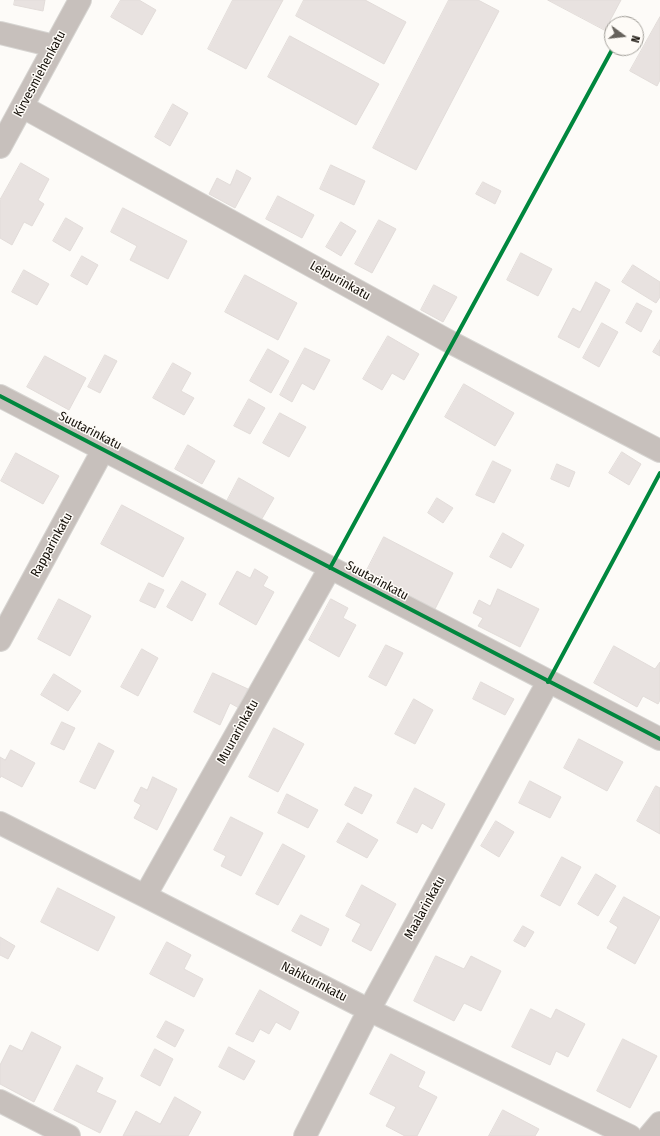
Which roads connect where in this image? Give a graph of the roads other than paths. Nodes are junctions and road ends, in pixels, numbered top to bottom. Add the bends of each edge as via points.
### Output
1 (80, 0) edge
2 (0, 33) edge
3 (54, 46) junction
4 (23, 107) junction
5 (0, 147) edge
6 (0, 396) edge
7 (103, 450) junction
8 (660, 451) edge
9 (330, 568) junction
10 (0, 640) edge
11 (548, 682) junction
12 (660, 739) edge
13 (0, 823) edge
14 (145, 896) junction
15 (369, 1010) junction
16 (0, 1101) edge
17 (660, 1122) edge
18 (69, 1136) edge
19 (305, 1136) edge
20 (630, 1136) edge
21 (649, 1136) edge

1 - 3 street, Kirvesmiehenkatu
2 - 3 street
3 - 4 street, Kirvesmiehenkatu
4 - 5 street, Kirvesmiehenkatu
4 - 8 street, Leipurinkatu via 452,343
6 - 7 street, Suutarinkatu
7 - 9 street, Suutarinkatu
7 - 10 street, Rapparinkatu
9 - 11 street, Suutarinkatu
9 - 14 street, Muurarinkatu
11 - 12 street, Suutarinkatu
11 - 15 street, Maalarinkatu
13 - 14 street, Nahkurinkatu
14 - 15 street, Nahkurinkatu
15 - 19 street, Maalarinkatu
15 - 20 street, Nahkurinkatu
16 - 18 street
17 - 21 street

